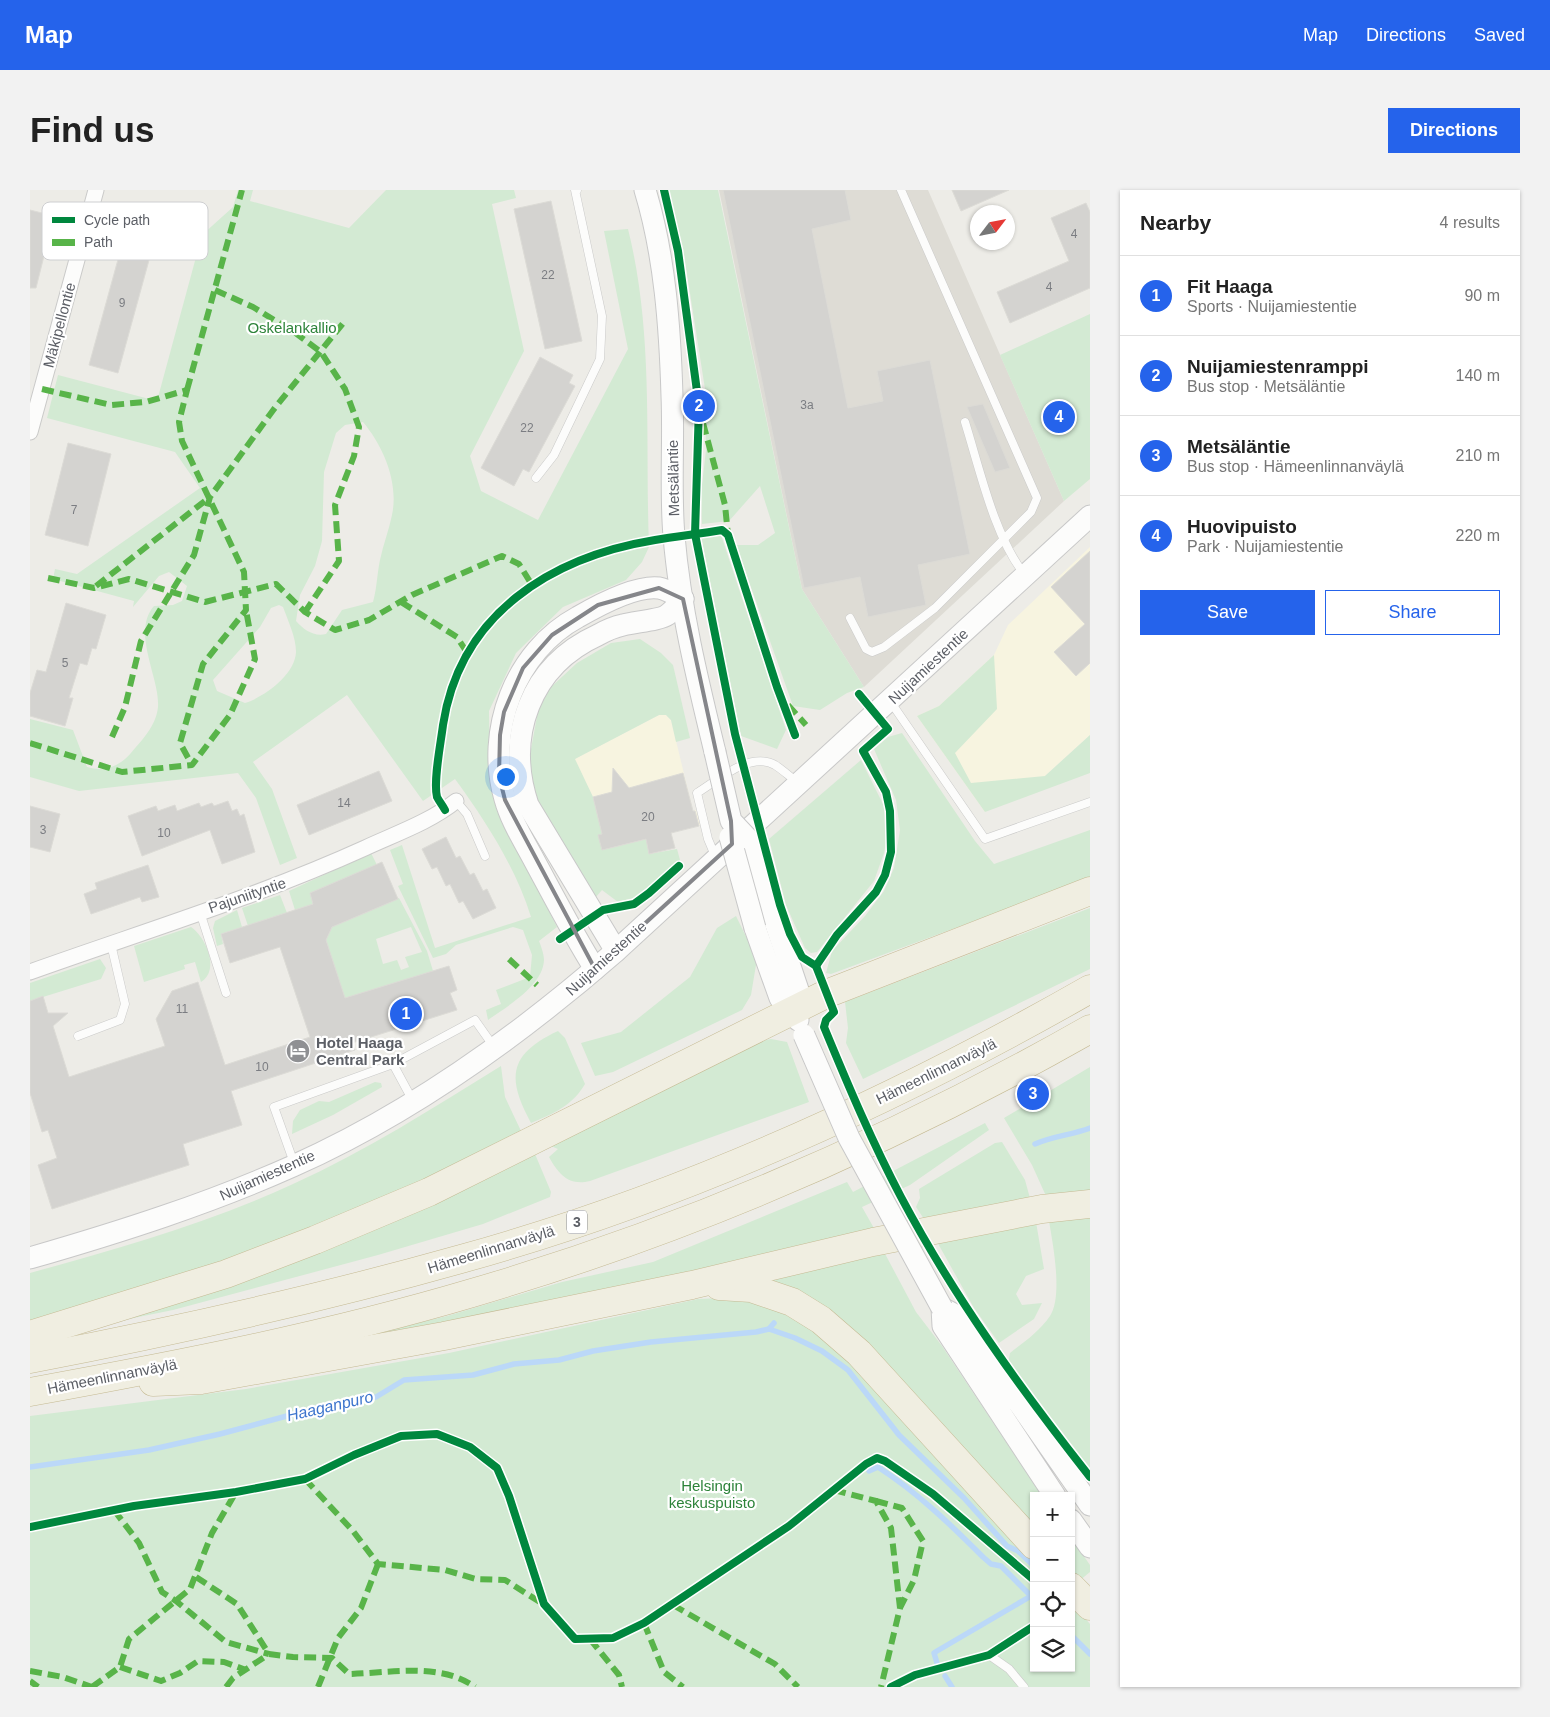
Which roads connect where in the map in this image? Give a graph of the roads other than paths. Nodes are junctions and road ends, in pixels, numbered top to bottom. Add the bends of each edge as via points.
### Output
1 (577, 190) edge
2 (645, 190) edge
3 (901, 190) edge
4 (77, 260) edge
5 (965, 422) dead end
6 (30, 432) edge
7 (536, 478) dead end
8 (1090, 516) edge
9 (1003, 539) junction
10 (1025, 576) junction
11 (683, 598) junction
12 (850, 618) dead end
13 (890, 701) junction
14 (799, 784) junction
15 (697, 793) junction
16 (689, 796) dead end
17 (456, 801) joint
18 (1090, 802) edge
19 (731, 821) junction
20 (485, 856) dead end
21 (716, 858) junction
22 (1090, 891) edge
23 (200, 912) junction
24 (111, 944) junction
25 (616, 951) junction
26 (594, 970) junction
27 (30, 972) edge
28 (1090, 989) edge
29 (226, 993) dead end
30 (799, 1022) junction
31 (1090, 1029) edge
32 (78, 1036) dead end
33 (495, 1047) junction
34 (393, 1064) junction
35 (413, 1101) junction
36 (295, 1165) junction
37 (1090, 1204) edge
38 (30, 1258) edge
39 (692, 1285) junction
40 (942, 1308) junction
41 (30, 1335) edge
42 (30, 1359) edge
43 (69, 1385) junction
44 (30, 1392) edge
45 (1051, 1492) edge
46 (1090, 1505) edge
47 (1075, 1526) edge
48 (1030, 1541) edge
49 (1090, 1547) edge
50 (1075, 1591) edge
51 (1090, 1606) edge
52 (989, 1655) dead end
53 (1024, 1687) edge

1 - 7 lane via 602,316 600,359 554,456
2 - 11 main road, Metsäläntie via 660,254 668,319 672,397 671,489
3 - 9 lane via 1037,498 1031,512
4 - 6 street, Mäkipellontie
5 - 9 lane
8 - 10 main road, Nuijamiestentie
9 - 10 lane
9 - 12 lane via 935,608 884,647 872,652 866,649
10 - 13 main road, Nuijamiestentie
11 - 19 main road, Metsäläntie, bridge
11 - 25 main road via 666,616 596,635 560,660 533,694 520,734 518,762 528,805
11 - 26 main road via 659,588 642,590 598,605 572,620 537,649 523,668 504,712 499,776 505,800 534,861
13 - 14 main road, Nuijamiestentie
13 - 18 lane via 985,839
14 - 15 lane via 775,764 760,761 741,766
14 - 21 main road, Nuijamiestentie
15 - 16 lane
15 - 21 lane
17 - 20 lane via 467,814
17 - 23 street, Pajuniityntie via 445,810 345,857 289,881
19 - 30 main road, Metsäläntie, bridge via 730,837 755,928 780,998
19 - 30 main road, Metsäläntie, bridge via 747,838 798,993
21 - 25 main road, Nuijamiestentie
22 - 30 highway via 826,994
23 - 24 street, Pajuniityntie
23 - 29 lane
24 - 27 street, Pajuniityntie
24 - 32 lane via 124,1012 120,1020
25 - 26 main road, Nuijamiestentie
26 - 33 main road, Nuijamiestentie
28 - 42 highway, Hämeenlinnanväylä / 3 via 971,1055 884,1098 745,1159 592,1217 463,1259 330,1294
30 - 40 main road, Metsäläntie, bridge via 849,1138
30 - 41 highway via 429,1192 315,1240 226,1274
31 - 43 highway, Hämeenlinnanväylä / 3 via 960,1099 762,1191 563,1264 471,1294 339,1328
33 - 34 lane via 475,1020
33 - 35 main road, Nuijamiestentie
34 - 35 lane
34 - 36 lane via 274,1107
35 - 36 main road, Nuijamiestentie
36 - 38 main road, Nuijamiestentie via 156,1219
37 - 39 highway via 1042,1209 873,1242
39 - 43 highway via 444,1336 201,1380
39 - 48 highway via 751,1288 792,1302 821,1320 859,1353
40 - 45 main road, Metsäläntie via 942,1326
40 - 46 main road, Metsäläntie via 958,1317
43 - 44 highway, Hämeenlinnanväylä / 3
47 - 49 main road
50 - 51 highway
52 - 53 lane via 1009,1668

